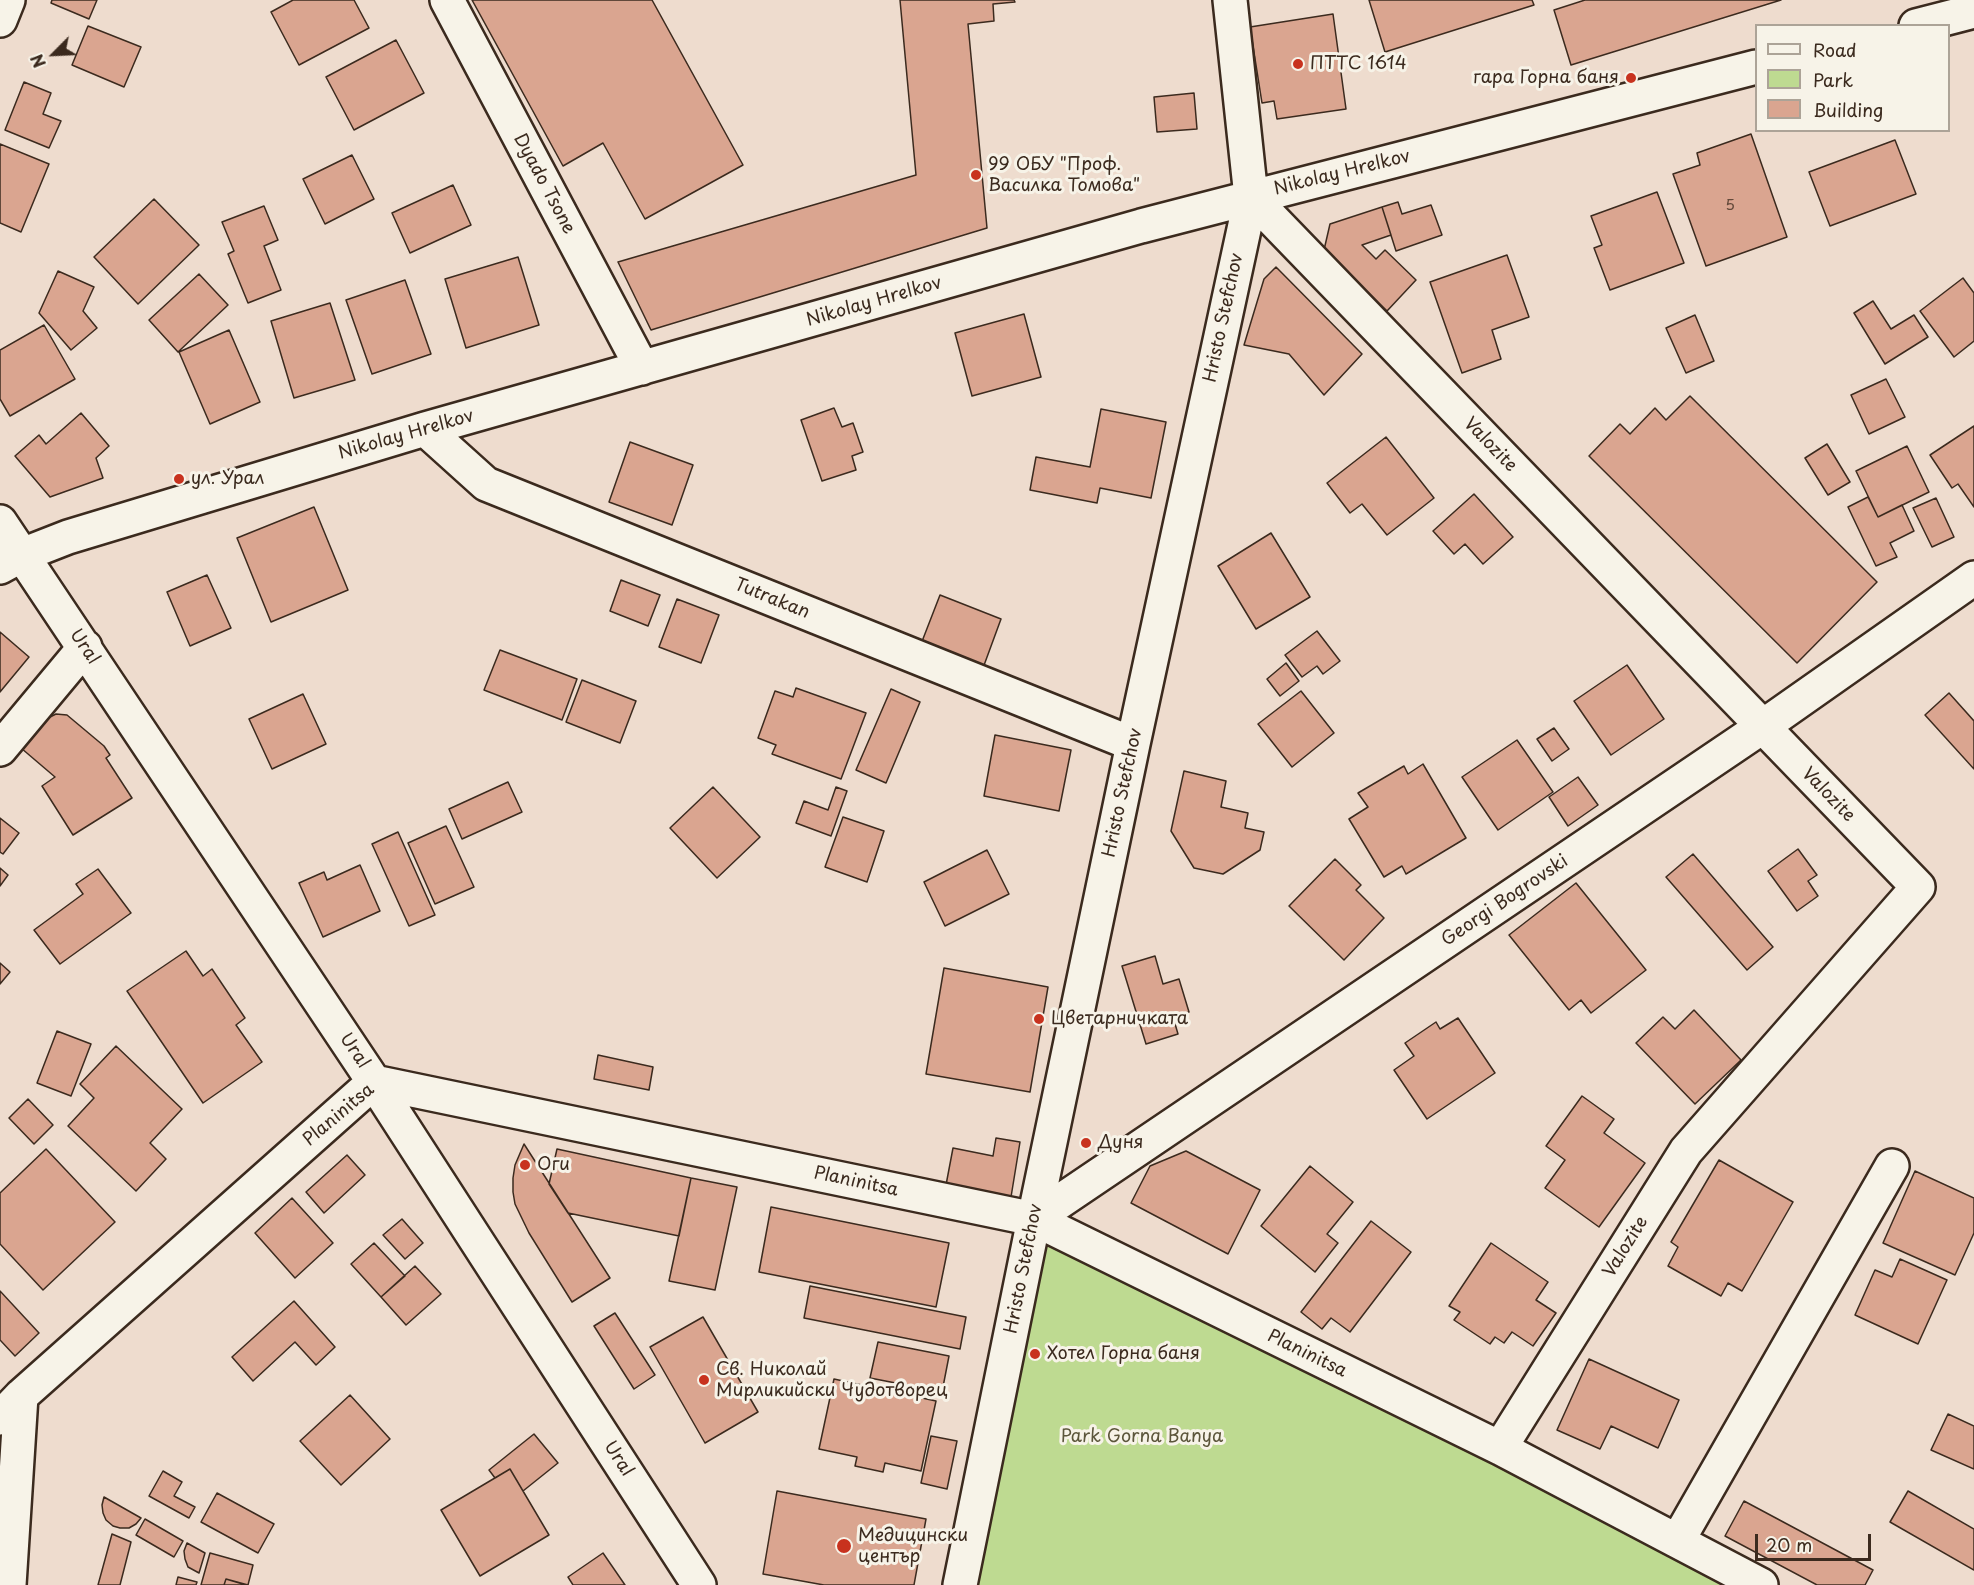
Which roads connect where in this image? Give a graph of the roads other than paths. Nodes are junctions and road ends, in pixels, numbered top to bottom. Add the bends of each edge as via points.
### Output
1 (8, 0) edge
2 (447, 0) edge
3 (1230, 0) edge
4 (1974, 11) edge
5 (0, 20) edge
6 (1924, 24) edge
7 (1755, 67) edge
8 (1251, 197) junction
9 (642, 368) junction
10 (425, 429) junction
11 (0, 522) edge
12 (11, 561) edge
13 (1974, 578) edge
14 (85, 647) junction
15 (1762, 727) junction
16 (1133, 744) junction
17 (0, 748) edge
18 (374, 1082) junction
19 (1892, 1166) dead end
20 (1034, 1220) junction
21 (11, 1407) edge
22 (1500, 1448) junction
23 (1678, 1540) junction
24 (6, 1576) edge
25 (699, 1585) edge
26 (960, 1585) edge
27 (1761, 1585) edge

1 - 5 street
2 - 9 street, Dyado Tsone
3 - 8 street, Hristo Stefchov
4 - 6 street
7 - 8 street, Nikolay Hrelkov
8 - 9 street, Nikolay Hrelkov
8 - 15 street, Valozite
8 - 16 street, Hristo Stefchov
9 - 10 street, Nikolay Hrelkov
10 - 12 street, Nikolay Hrelkov via 68,537
10 - 16 street, Tutrakan via 486,484
11 - 12 street, Ural
12 - 14 street, Ural
13 - 15 street, Georgi Bogrovski
14 - 17 street
14 - 18 street, Ural
15 - 20 street, Georgi Bogrovski
15 - 22 street, Valozite via 1918,887 1686,1151
16 - 20 street, Hristo Stefchov
18 - 20 street, Planinitsa
18 - 21 street, Planinitsa
18 - 25 street, Ural
19 - 23 street
20 - 22 street, Planinitsa
20 - 26 street, Hristo Stefchov
21 - 24 street
22 - 23 street, Planinitsa
23 - 27 street, Planinitsa

